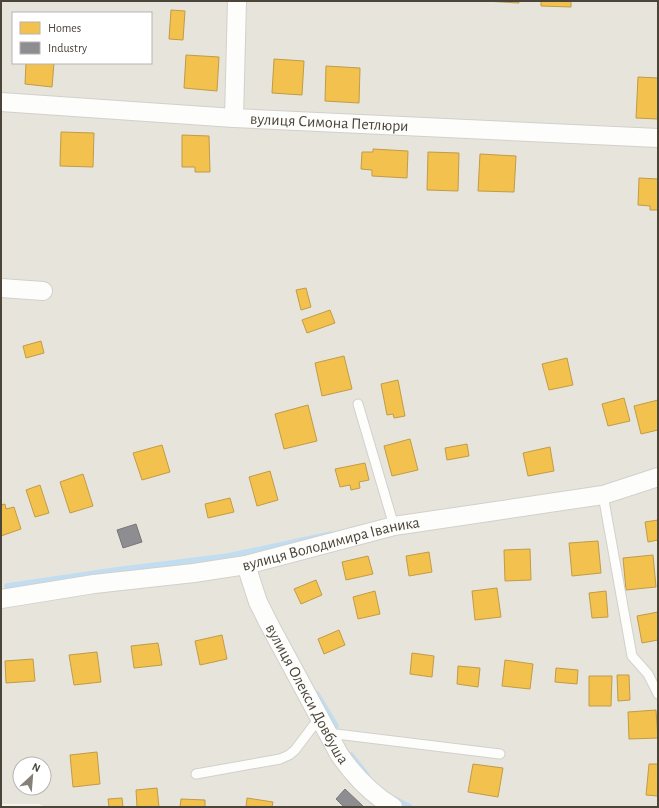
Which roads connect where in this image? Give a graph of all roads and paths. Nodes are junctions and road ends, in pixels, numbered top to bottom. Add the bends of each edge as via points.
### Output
1 (237, 1) edge
2 (1, 102) edge
3 (234, 118) junction
4 (658, 138) edge
5 (1, 288) edge
6 (43, 291) dead end
7 (358, 404) dead end
8 (658, 477) edge
9 (602, 495) junction
10 (394, 526) junction
11 (246, 564) junction
12 (1, 599) edge
13 (658, 694) edge
14 (324, 725) junction
15 (500, 754) dead end
16 (196, 774) dead end
17 (393, 807) edge

1 - 3 street
2 - 3 street, вулиця Симона Петлюри
3 - 4 street, вулиця Симона Петлюри
5 - 6 street
7 - 10 lane
8 - 9 street, вулиця Володимира Іваника
9 - 10 street, вулиця Володимира Іваника
9 - 13 lane via 632,656 648,674
10 - 11 street, вулиця Володимира Іваника
11 - 12 street, вулиця Володимира Іваника
11 - 14 street, вулиця Олекси Довбуша via 258,602
14 - 15 lane
14 - 16 lane via 289,755
14 - 17 street, вулиця Олекси Довбуша via 339,754 353,773 377,797

